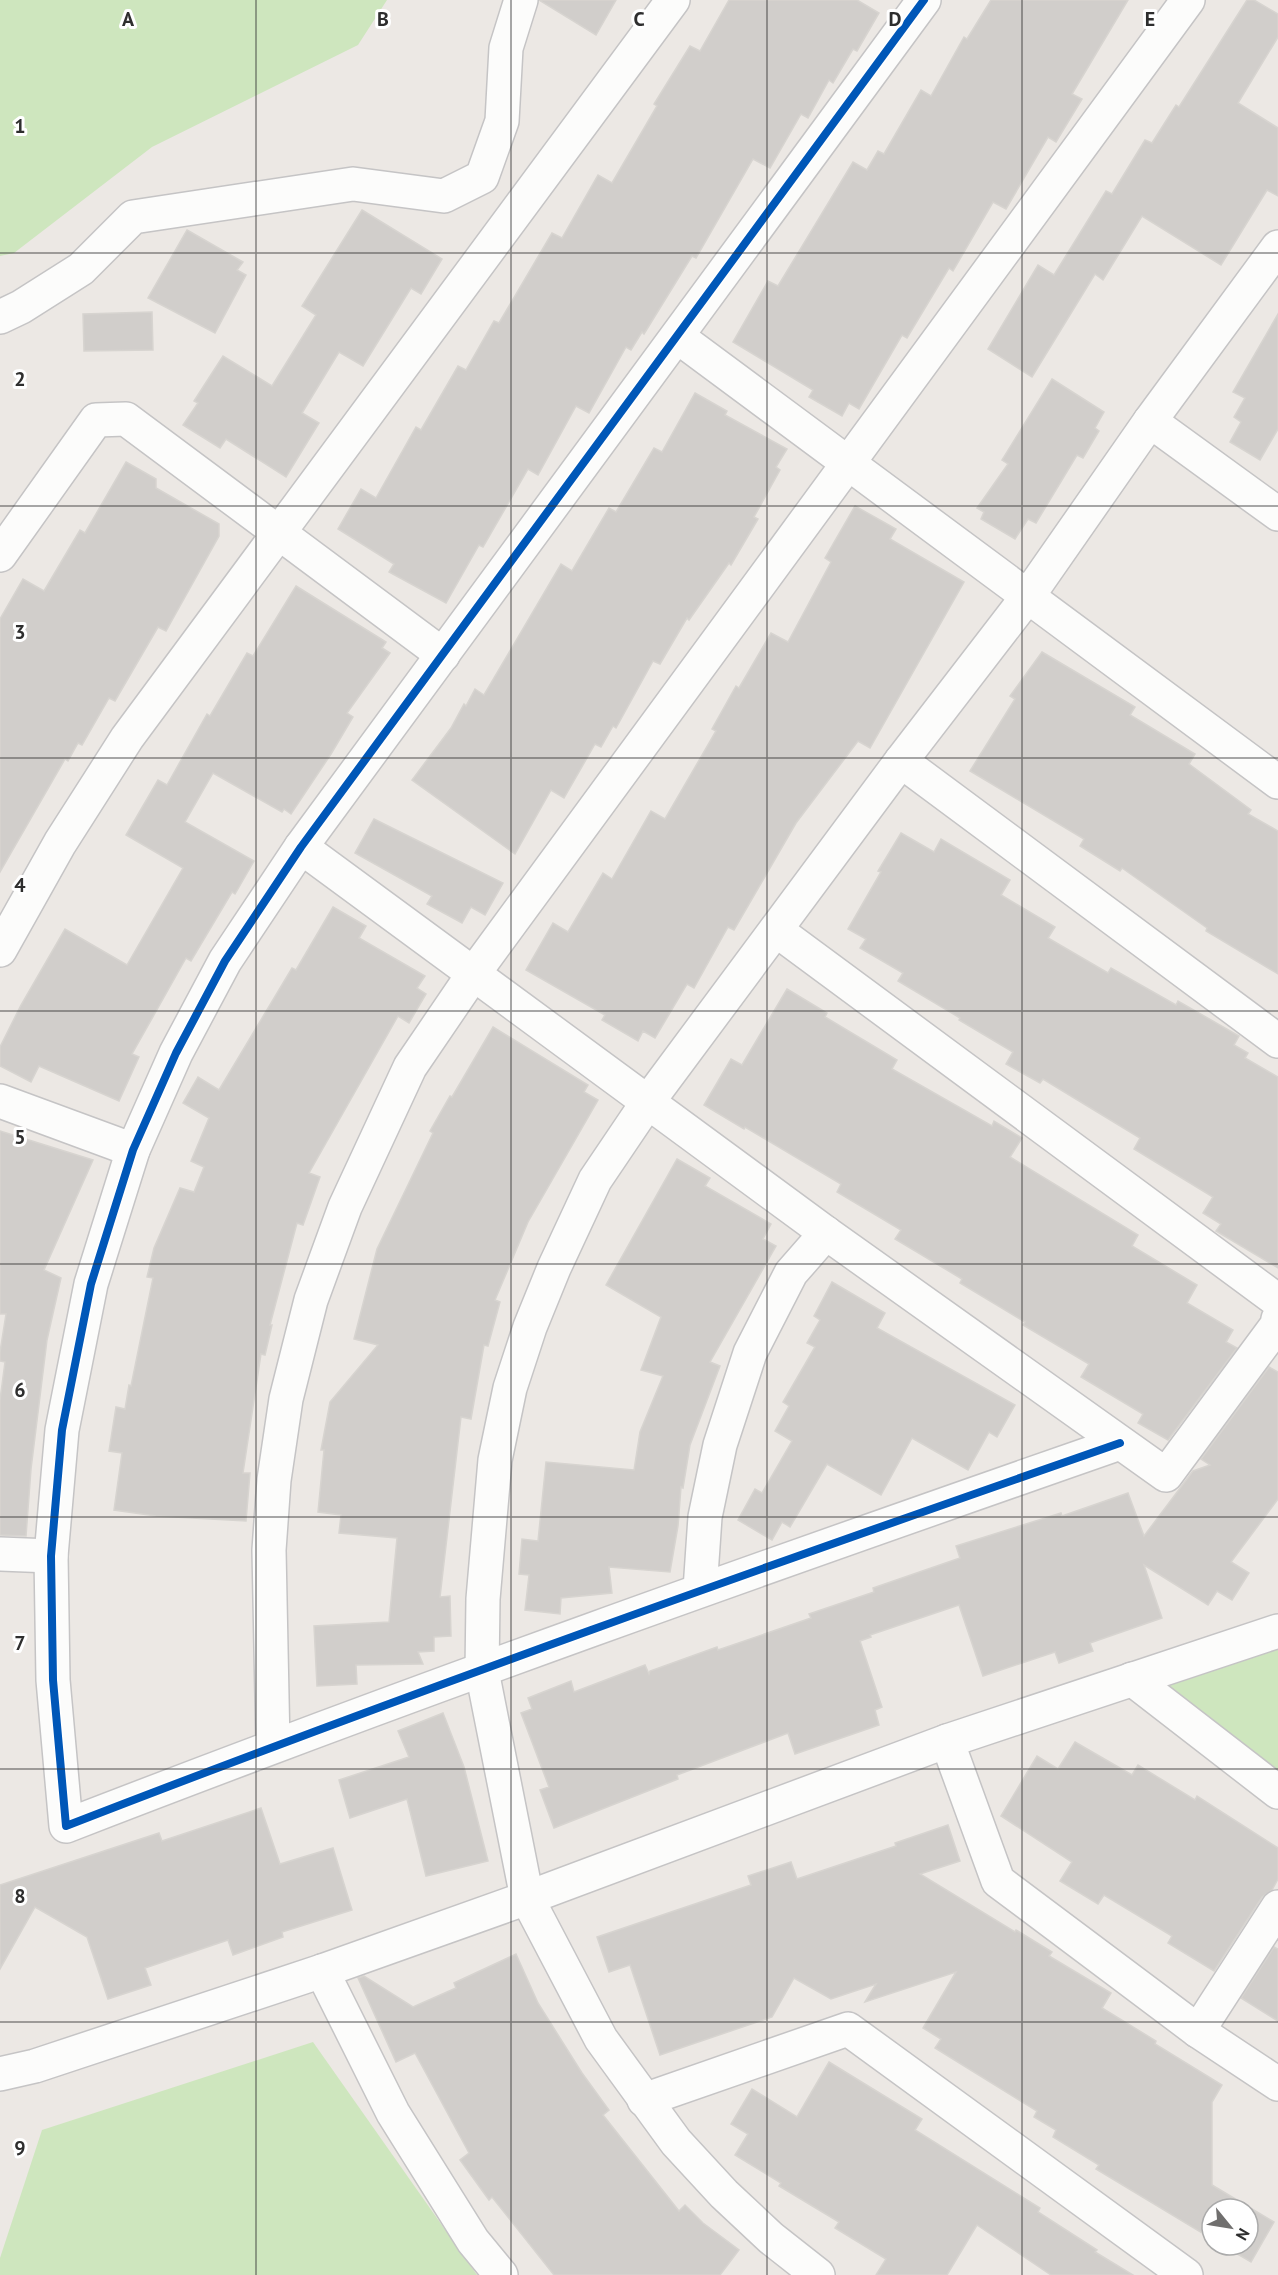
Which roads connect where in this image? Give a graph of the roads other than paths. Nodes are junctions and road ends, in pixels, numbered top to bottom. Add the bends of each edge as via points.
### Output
1 (521, 0) edge
2 (673, 0) edge
3 (924, 0) edge
4 (1188, 0) edge
5 (1278, 247) edge
6 (0, 317) edge
7 (678, 337) junction
8 (1150, 421) junction
9 (848, 465) junction
10 (1278, 514) edge
11 (278, 533) junction
12 (0, 555) edge
13 (1028, 596) junction
14 (443, 655) junction
15 (900, 761) junction
16 (1278, 782) edge
17 (301, 847) junction
18 (776, 930) junction
19 (0, 950) edge
20 (474, 973) junction
21 (1278, 1041) edge
22 (0, 1101) edge
23 (647, 1103) junction
24 (133, 1150) junction
25 (826, 1233) junction
26 (1278, 1301) edge
27 (1278, 1319) edge
28 (1120, 1443) junction
29 (0, 1554) edge
30 (51, 1556) junction
31 (700, 1590) junction
32 (1278, 1631) edge
33 (482, 1671) junction
34 (1132, 1679) junction
35 (947, 1741) junction
36 (273, 1746) junction
37 (1278, 1792) edge
38 (527, 1898) junction
39 (1278, 1906) edge
40 (321, 1971) junction
41 (1198, 2031) junction
42 (0, 2074) edge
43 (1278, 2084) edge
44 (644, 2100) junction
45 (501, 2275) edge
46 (818, 2275) edge
47 (1186, 2275) edge

1 - 6 street via 506,48 502,120 482,177 444,196 353,184 133,217 81,269
2 - 11 street
3 - 7 street
4 - 9 street
5 - 8 street
7 - 9 street
7 - 14 street
8 - 10 street
8 - 13 street
9 - 13 street
9 - 20 street
11 - 12 street via 126,419 96,420
11 - 14 street
11 - 19 street via 127,738 60,843
13 - 15 street
13 - 16 street
14 - 17 street
15 - 18 street
15 - 21 street
17 - 20 street
17 - 24 street via 225,961 176,1053
18 - 23 street
18 - 26 street
20 - 23 street
20 - 36 street via 410,1067 345,1207 309,1311 286,1399 269,1550
22 - 24 street
23 - 25 street
23 - 33 street via 595,1180 530,1327 510,1388 495,1460 483,1599
24 - 30 street via 91,1284 62,1430
25 - 28 street
25 - 31 street via 791,1273 750,1353 720,1445 705,1518
27 - 28 street via 1166,1475
28 - 31 street
29 - 30 street
30 - 36 street via 53,1680 66,1826
31 - 33 street
32 - 34 street
33 - 36 street
33 - 38 street
34 - 35 street
34 - 37 street
35 - 38 street
35 - 41 street via 998,1881
38 - 40 street
38 - 44 street via 601,2039
39 - 41 street
40 - 42 street via 35,2066
40 - 45 street via 393,2113 473,2241
41 - 43 street
44 - 46 street via 724,2194
44 - 47 street via 848,2029

